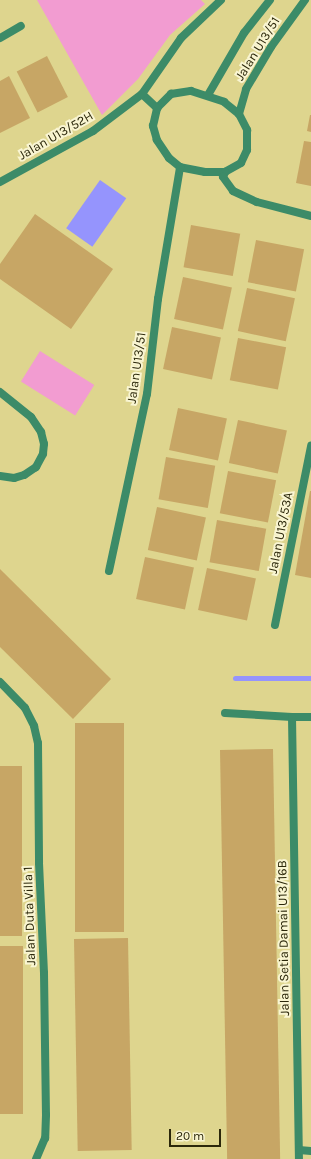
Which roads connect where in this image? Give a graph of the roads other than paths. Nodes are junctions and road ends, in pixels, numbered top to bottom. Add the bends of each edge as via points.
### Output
1 (221, 0) edge
2 (270, 0) edge
3 (305, 0) edge
4 (21, 26) dead end
5 (0, 38) edge
6 (142, 94) junction
7 (208, 95) junction
8 (157, 108) junction
9 (238, 114) junction
10 (180, 166) junction
11 (225, 172) junction
12 (0, 182) edge
13 (311, 216) edge
14 (0, 392) edge
15 (311, 446) edge
16 (0, 476) edge
17 (109, 571) dead end
18 (275, 625) dead end
19 (0, 682) edge
20 (225, 713) dead end
21 (292, 717) junction
22 (311, 717) edge
23 (311, 1151) edge
24 (299, 1155) edge
25 (36, 1159) edge

1 - 6 street, Jalan U13/52H via 182,38
2 - 7 street, Jalan U13/51 via 244,33
3 - 9 street, Jalan U13/51 via 271,47 246,89
4 - 5 street
6 - 8 street
6 - 12 street, Jalan U13/52H via 93,131
7 - 8 street via 191,90 172,94
7 - 9 street via 224,102
8 - 10 street via 153,126 157,140 169,158
9 - 11 street via 247,130 247,150 241,163
10 - 11 street via 205,172
10 - 17 street, Jalan U13/51 via 158,299 147,394
11 - 13 street via 223,177 233,192 256,202
14 - 16 street via 31,417 41,432 44,444 43,454 36,467 14,478
15 - 18 street, Jalan U13/53A
19 - 25 street, Jalan Duta Villa 1 via 25,708 34,726 38,744 46,1115 45,1138
20 - 21 street
21 - 22 street
21 - 24 street, Jalan Setia Damai U13/16B
23 - 24 street

